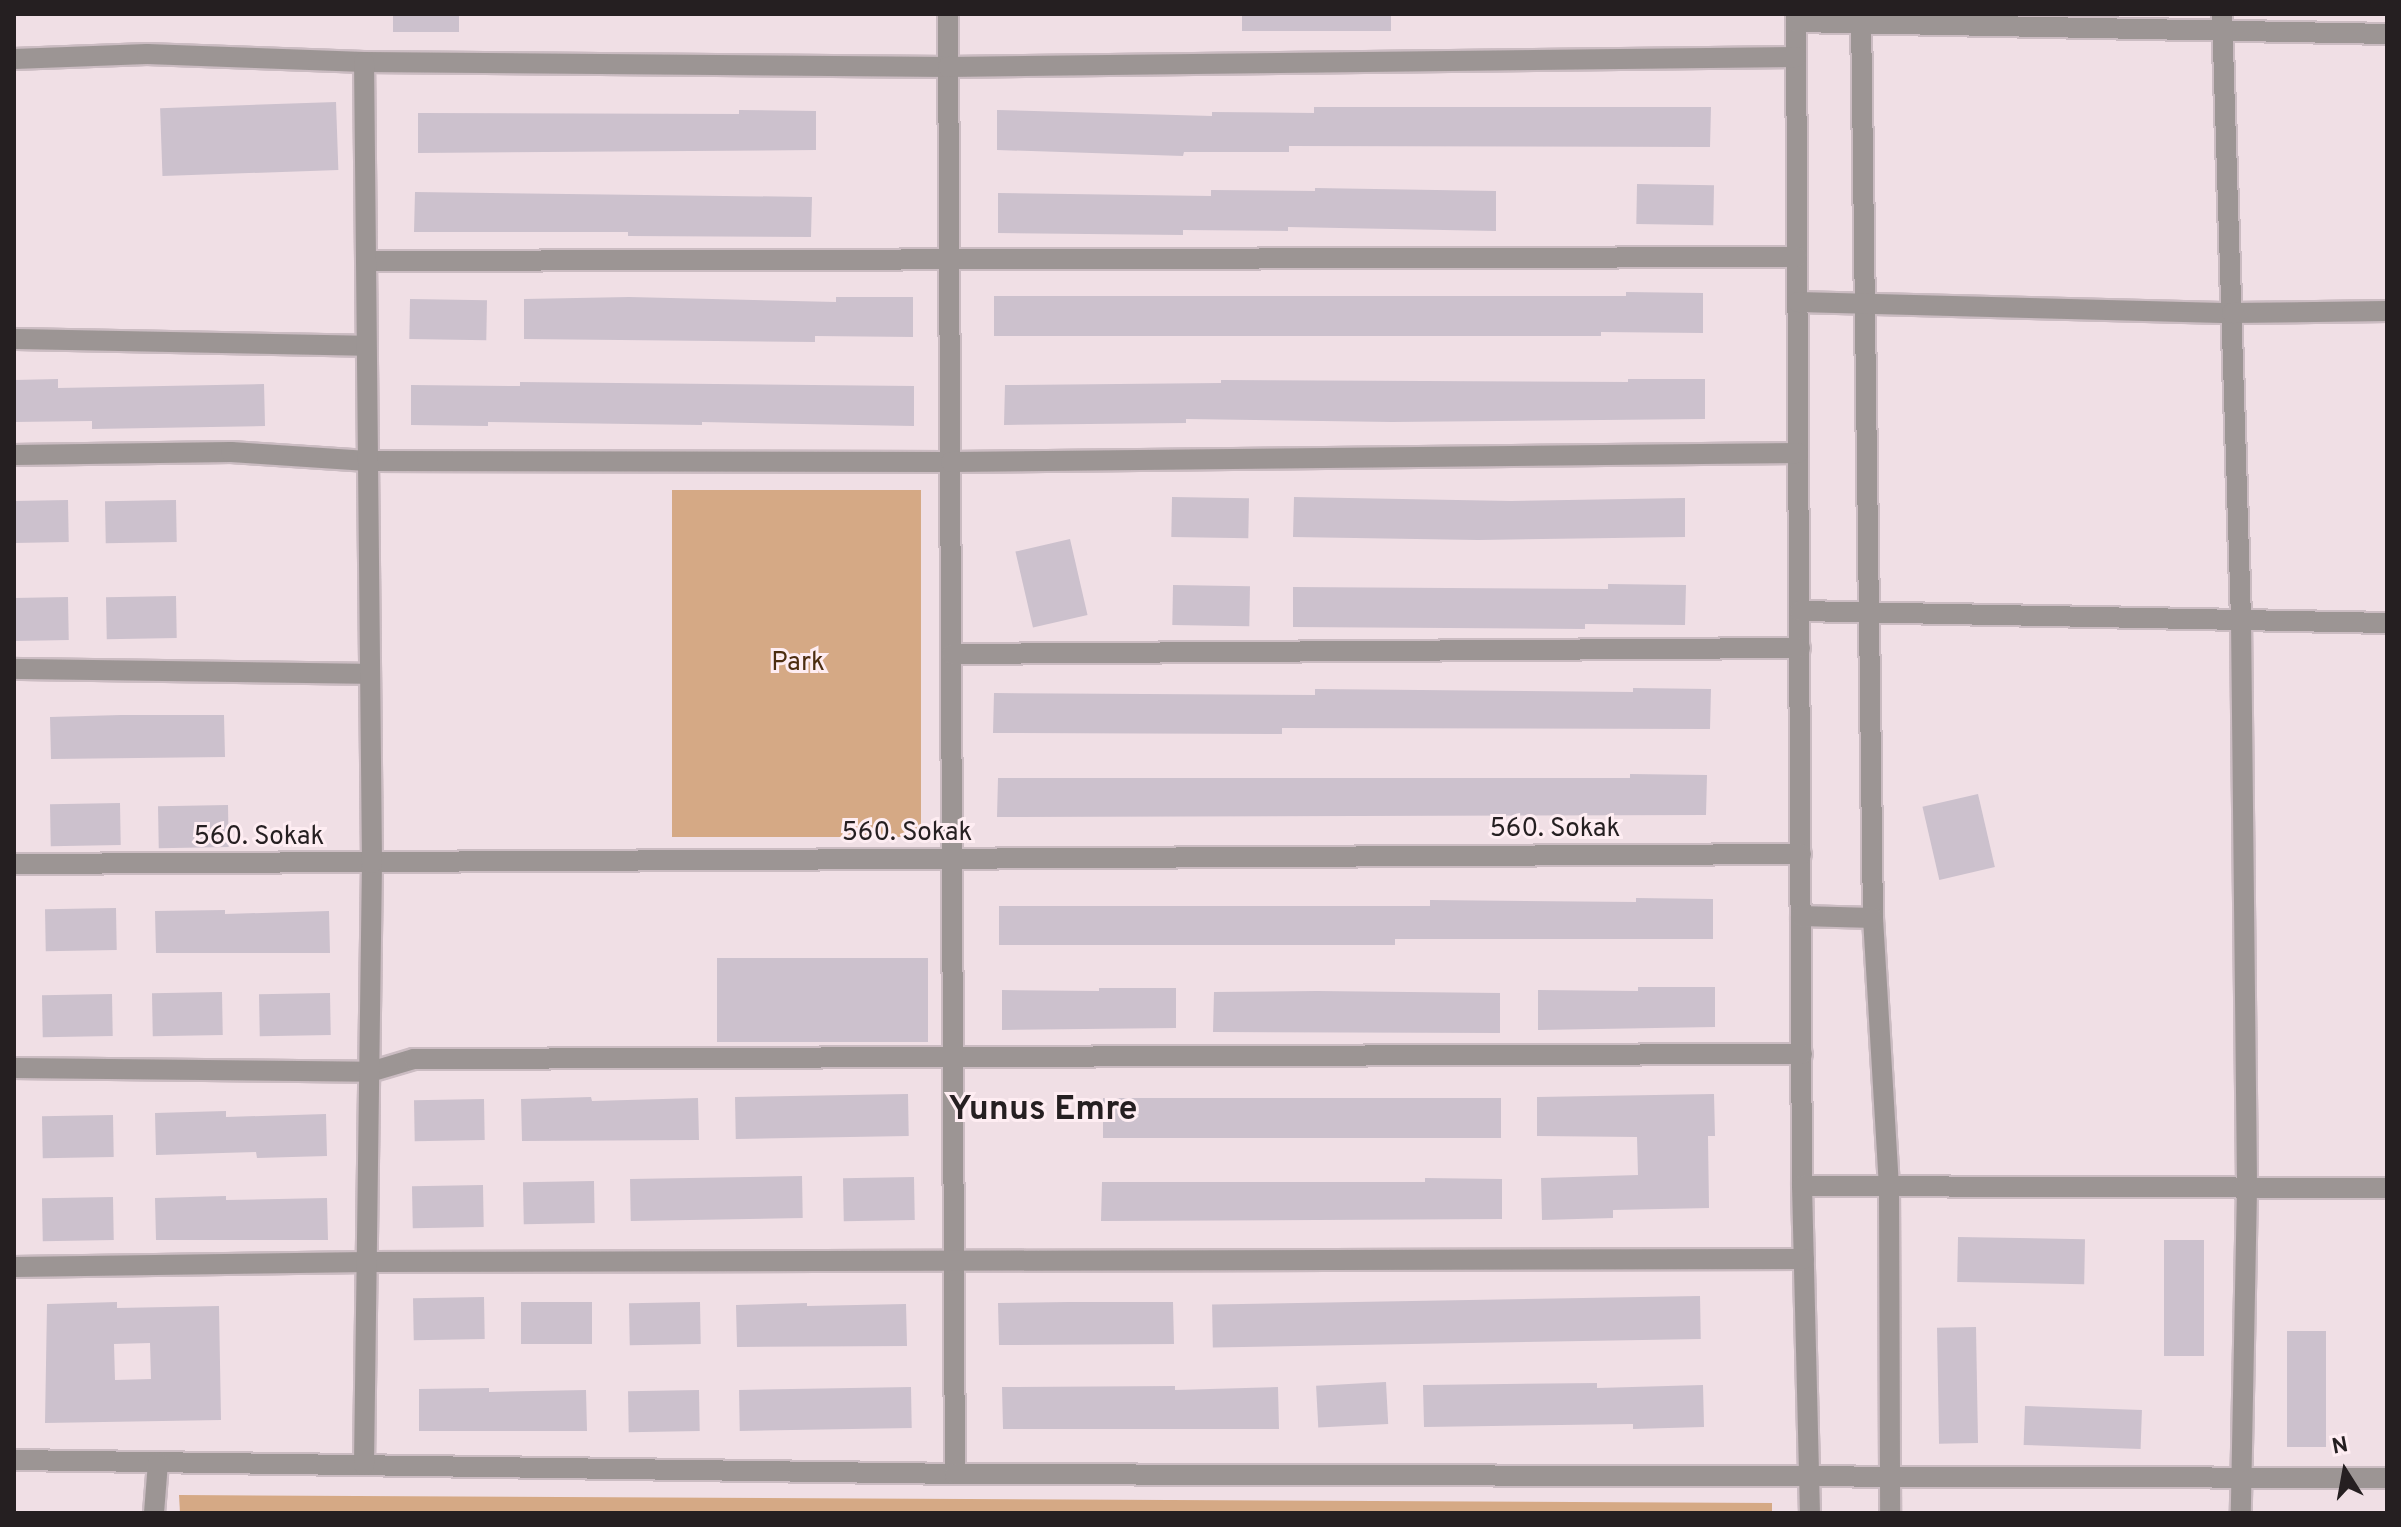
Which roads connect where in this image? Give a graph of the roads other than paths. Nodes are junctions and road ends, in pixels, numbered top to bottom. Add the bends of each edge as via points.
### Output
1 (948, 14) edge
2 (1796, 18) edge
3 (1861, 19) edge
4 (2222, 22) edge
5 (2387, 34) edge
6 (1796, 57) junction
7 (14, 59) edge
8 (364, 62) junction
9 (948, 67) junction
10 (949, 257) junction
11 (1797, 257) junction
12 (366, 261) junction
13 (1798, 302) junction
14 (1867, 303) junction
15 (2387, 311) edge
16 (2232, 313) junction
17 (14, 339) edge
18 (366, 346) junction
19 (1798, 453) junction
20 (14, 455) edge
21 (368, 461) junction
22 (951, 462) junction
23 (1800, 611) junction
24 (1867, 612) junction
25 (2241, 620) junction
26 (2387, 623) edge
27 (1800, 648) junction
28 (952, 654) junction
29 (14, 669) edge
30 (368, 674) junction
31 (1801, 854) junction
32 (953, 860) junction
33 (372, 863) junction
34 (14, 864) edge
35 (1801, 916) junction
36 (1873, 918) junction
37 (1802, 1054) junction
38 (954, 1056) junction
39 (14, 1068) edge
40 (370, 1072) junction
41 (1802, 1186) junction
42 (1889, 1186) junction
43 (2247, 1188) junction
44 (2387, 1188) edge
45 (1804, 1259) junction
46 (367, 1262) junction
47 (955, 1262) junction
48 (14, 1267) edge
49 (14, 1460) edge
50 (158, 1462) junction
51 (364, 1465) junction
52 (955, 1474) junction
53 (1808, 1474) junction
54 (1891, 1474) junction
55 (2243, 1476) junction
56 (2387, 1478) edge
57 (154, 1513) edge
58 (1810, 1513) edge
59 (1890, 1513) edge
60 (2241, 1513) edge

1 - 9 street
2 - 3 street
2 - 6 street
3 - 4 street
3 - 14 street
4 - 5 street
4 - 16 street
6 - 9 street
6 - 11 street
7 - 8 street via 147,54
8 - 9 street
8 - 12 street
9 - 10 street
10 - 11 street
10 - 12 street
10 - 22 street
11 - 13 street
12 - 18 street
13 - 14 street
13 - 19 street
14 - 16 street
14 - 24 street
15 - 16 street
16 - 25 street
17 - 18 street
18 - 21 street
19 - 22 street
19 - 23 street
20 - 21 street via 231,452
21 - 22 street
21 - 30 street
22 - 28 street
23 - 24 street
23 - 27 street
24 - 25 street
24 - 36 street
25 - 26 street
25 - 43 street
27 - 28 street
27 - 31 street
28 - 32 street
29 - 30 street
30 - 33 street
31 - 32 street, 560. Sokak
31 - 35 street
32 - 33 street, 560. Sokak
32 - 38 street
33 - 34 street, 560. Sokak
33 - 40 street
35 - 36 street
35 - 37 street
36 - 42 street
37 - 38 street
37 - 41 street
38 - 40 street via 414,1059
38 - 47 street
39 - 40 street
40 - 46 street
41 - 42 street
41 - 45 street
42 - 43 street
42 - 54 street
43 - 44 street
43 - 55 street
45 - 47 street
45 - 53 street
46 - 47 street
46 - 48 street
46 - 51 street
47 - 52 street
49 - 50 street
50 - 51 street
50 - 57 street
51 - 52 street
52 - 53 street
53 - 54 street
53 - 58 street
54 - 55 street
54 - 59 street
55 - 56 street
55 - 60 street

